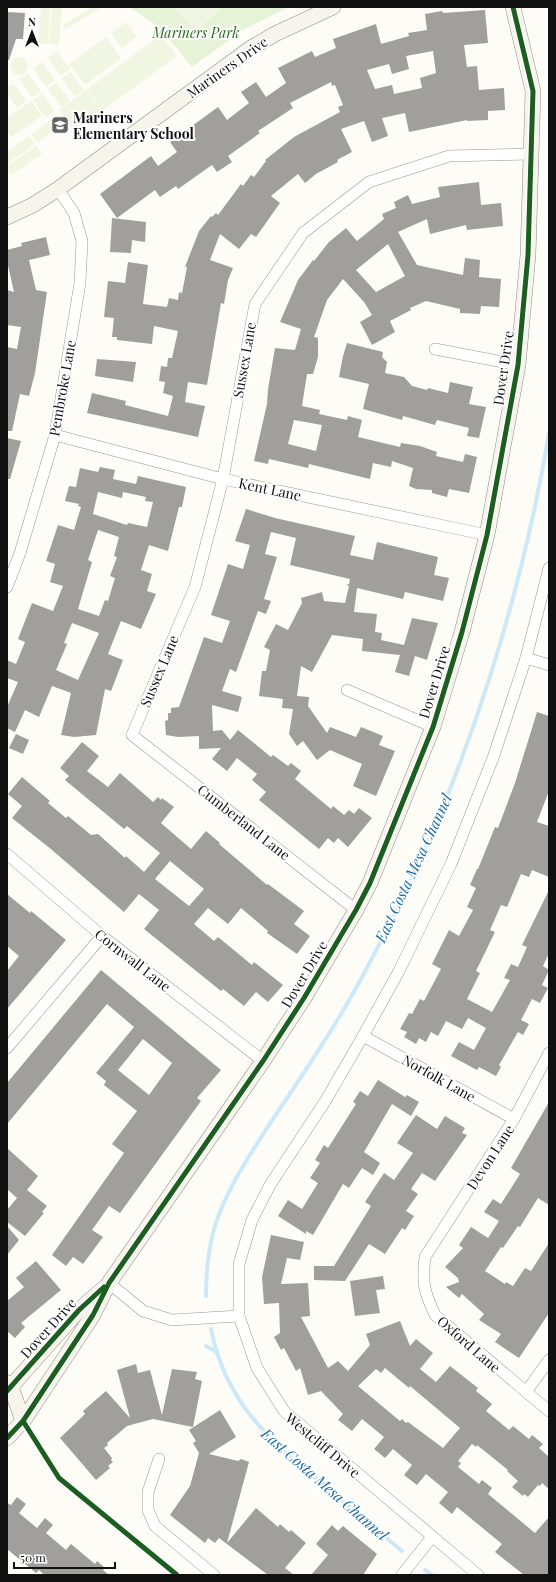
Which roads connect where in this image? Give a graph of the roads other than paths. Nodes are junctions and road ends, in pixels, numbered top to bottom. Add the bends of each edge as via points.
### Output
1 (333, 7) edge
2 (513, 7) edge
3 (532, 154) junction
4 (58, 189) junction
5 (7, 217) edge
6 (435, 349) dead end
7 (518, 365) junction
8 (55, 435) junction
9 (223, 479) junction
10 (487, 535) junction
11 (549, 568) edge
12 (7, 587) edge
13 (526, 658) junction
14 (549, 665) edge
15 (347, 690) dead end
16 (433, 727) junction
17 (132, 734) joint
18 (7, 854) edge
19 (356, 910) junction
20 (102, 936) junction
21 (363, 1036) junction
22 (7, 1048) edge
23 (549, 1053) edge
24 (263, 1061) junction
25 (514, 1120) junction
26 (426, 1257) joint
27 (109, 1283) junction
28 (239, 1316) junction
29 (549, 1360) edge
30 (8, 1387) edge
31 (526, 1392) junction
32 (7, 1411) edge
33 (549, 1411) edge
34 (23, 1421) junction
35 (7, 1438) edge
36 (159, 1459) dead end
37 (432, 1537) junction
38 (214, 1575) edge
39 (402, 1575) edge
40 (478, 1575) edge

1 - 4 street, Mariners Drive via 251,48
2 - 3 street, Dover Drive via 533,91
3 - 7 street, Dover Drive via 528,255
3 - 9 street, Sussex Lane via 449,156 369,182 303,233 255,304
4 - 5 street, Mariners Drive
4 - 8 street, Pembroke Lane via 74,213 82,241 80,283
6 - 7 street
7 - 10 street, Dover Drive
8 - 9 street, Kent Lane
8 - 12 street, Pembroke Lane via 20,553
9 - 10 street, Kent Lane
9 - 17 street, Sussex Lane via 195,587
10 - 16 street, Dover Drive via 462,632
11 - 13 street
13 - 14 street
13 - 21 street via 493,758 451,864 399,971
15 - 16 street
16 - 19 street, Dover Drive via 370,883
17 - 19 street, Cumberland Lane
18 - 20 street, Cornwall Lane
19 - 24 street, Dover Drive
20 - 22 street
20 - 24 street, Cornwall Lane
21 - 25 street, Norfolk Lane
21 - 28 street via 326,1100 270,1185 252,1220 239,1264
23 - 25 street, Devon Lane
24 - 27 street, Dover Drive
25 - 26 street, Devon Lane
26 - 31 street, Oxford Lane via 422,1280 435,1315
27 - 28 street via 143,1311 172,1320
27 - 30 street, Dover Drive via 79,1310
27 - 34 street, Dover Drive via 93,1315
28 - 37 street, Westcliff Drive via 257,1368 284,1411
29 - 31 street
30 - 34 street
31 - 33 street, Oxford Lane
32 - 34 street
34 - 35 street, Dover Drive
36 - 38 street via 148,1492 148,1510 155,1526
37 - 39 street
37 - 40 street, Westcliff Drive

